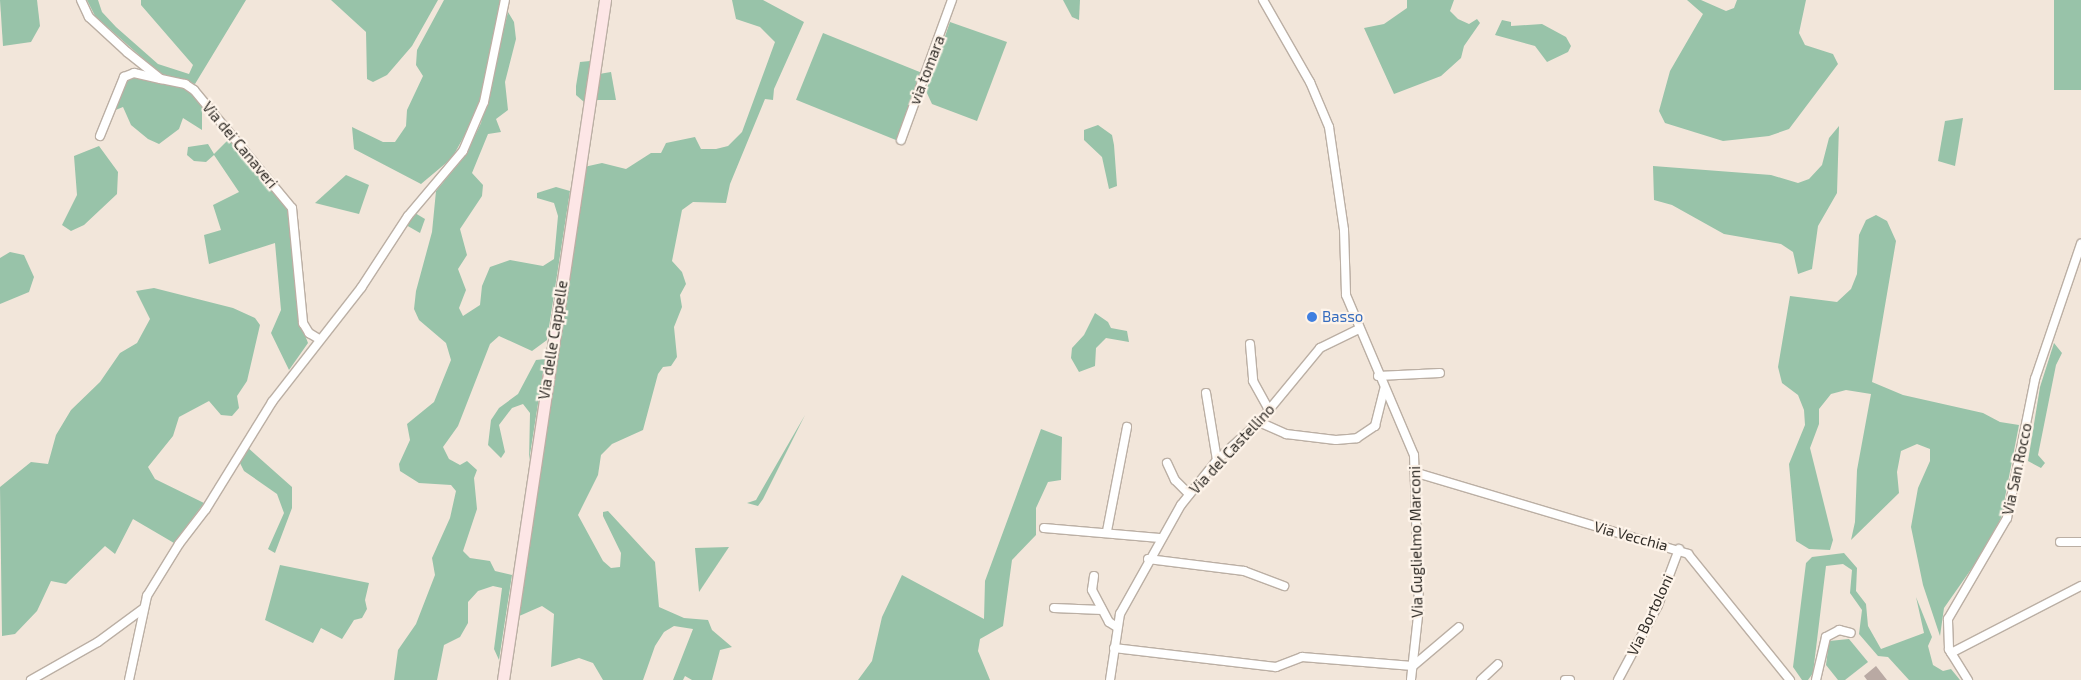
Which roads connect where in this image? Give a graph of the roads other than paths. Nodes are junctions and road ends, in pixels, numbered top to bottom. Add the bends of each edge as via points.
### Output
1 (81, 0) edge
2 (505, 0) edge
3 (606, 0) edge
4 (952, 0) edge
5 (1263, 0) edge
6 (161, 79) junction
7 (100, 136) dead end
8 (901, 140) dead end
9 (2081, 244) edge
10 (1358, 327) junction
11 (319, 339) junction
12 (1250, 344) dead end
13 (1440, 373) dead end
14 (1378, 376) junction
15 (1384, 389) junction
16 (1206, 393) dead end
17 (1269, 410) junction
18 (1259, 422) junction
19 (1128, 427) dead end
20 (1217, 460) junction
21 (1167, 463) dead end
22 (1417, 473) junction
23 (1189, 494) junction
24 (1044, 528) dead end
25 (1106, 531) junction
26 (1160, 538) junction
27 (2060, 542) dead end
28 (2081, 542) edge
29 (1679, 549) junction
30 (1148, 559) junction
31 (1094, 576) dead end
32 (1284, 586) dead end
33 (2081, 586) edge
34 (1054, 608) dead end
35 (142, 609) junction
36 (1102, 610) junction
37 (1117, 626) junction
38 (1459, 627) dead end
39 (1852, 634) dead end
40 (1114, 648) junction
41 (1951, 653) junction
42 (1498, 664) dead end
43 (1413, 666) junction
44 (31, 680) edge
45 (129, 680) edge
46 (503, 680) edge
47 (1110, 680) edge
48 (1411, 680) edge
49 (1481, 680) edge
50 (1565, 680) edge
51 (1570, 680) edge
52 (1618, 680) edge
53 (1790, 680) edge
54 (1816, 680) edge
55 (1968, 680) edge

1 - 6 street, Via dei Canaveri via 89,17
2 - 11 street via 484,102 463,151 408,216 361,288
3 - 46 main road, Via delle Cappelle
4 - 8 street, via tomara
5 - 10 street, Via Guglielmo Marconi via 1310,82 1329,127 1345,235 1343,283
6 - 7 street via 134,73 124,77
6 - 11 street, Via dei Canaveri via 185,84 194,90 292,208 303,323 309,333
9 - 41 street, Via San Rocco via 2035,379 2007,518 1990,552 1950,611 1946,635
10 - 14 street, Via Guglielmo Marconi
10 - 17 street, Via del Castellino via 1320,348
11 - 35 street via 244,442
12 - 17 street via 1254,381
13 - 14 street
14 - 15 street, Via Guglielmo Marconi
15 - 18 street via 1375,426 1357,438 1336,440 1286,434
15 - 22 street, Via Guglielmo Marconi via 1409,438
16 - 20 street
17 - 18 street, Via del Castellino
18 - 20 street, Via del Castellino
19 - 25 street
20 - 23 street, Via del Castellino
21 - 23 street via 1175,480
22 - 29 street, Via Vecchia
22 - 43 street, Via Guglielmo Marconi via 1419,607
23 - 26 street, Via del Castellino
24 - 25 street
25 - 26 street
26 - 30 street, Via del Castellino
27 - 28 street
29 - 52 street, Via Bortoloni via 1658,605
29 - 53 street, Via Vecchia via 1703,567
30 - 32 street via 1244,571
30 - 37 street, Via del Castellino
31 - 36 street via 1092,590
33 - 41 street
34 - 36 street
35 - 44 street via 98,642
35 - 45 street
36 - 37 street via 1109,622
37 - 40 street, Via del Castellino
38 - 43 street
39 - 54 street via 1838,630 1826,637
40 - 43 street via 1276,667 1302,657
40 - 47 street, Via del Castellino
41 - 55 street, Via San Rocco
42 - 49 street
43 - 48 street, Via Guglielmo Marconi
50 - 51 street

